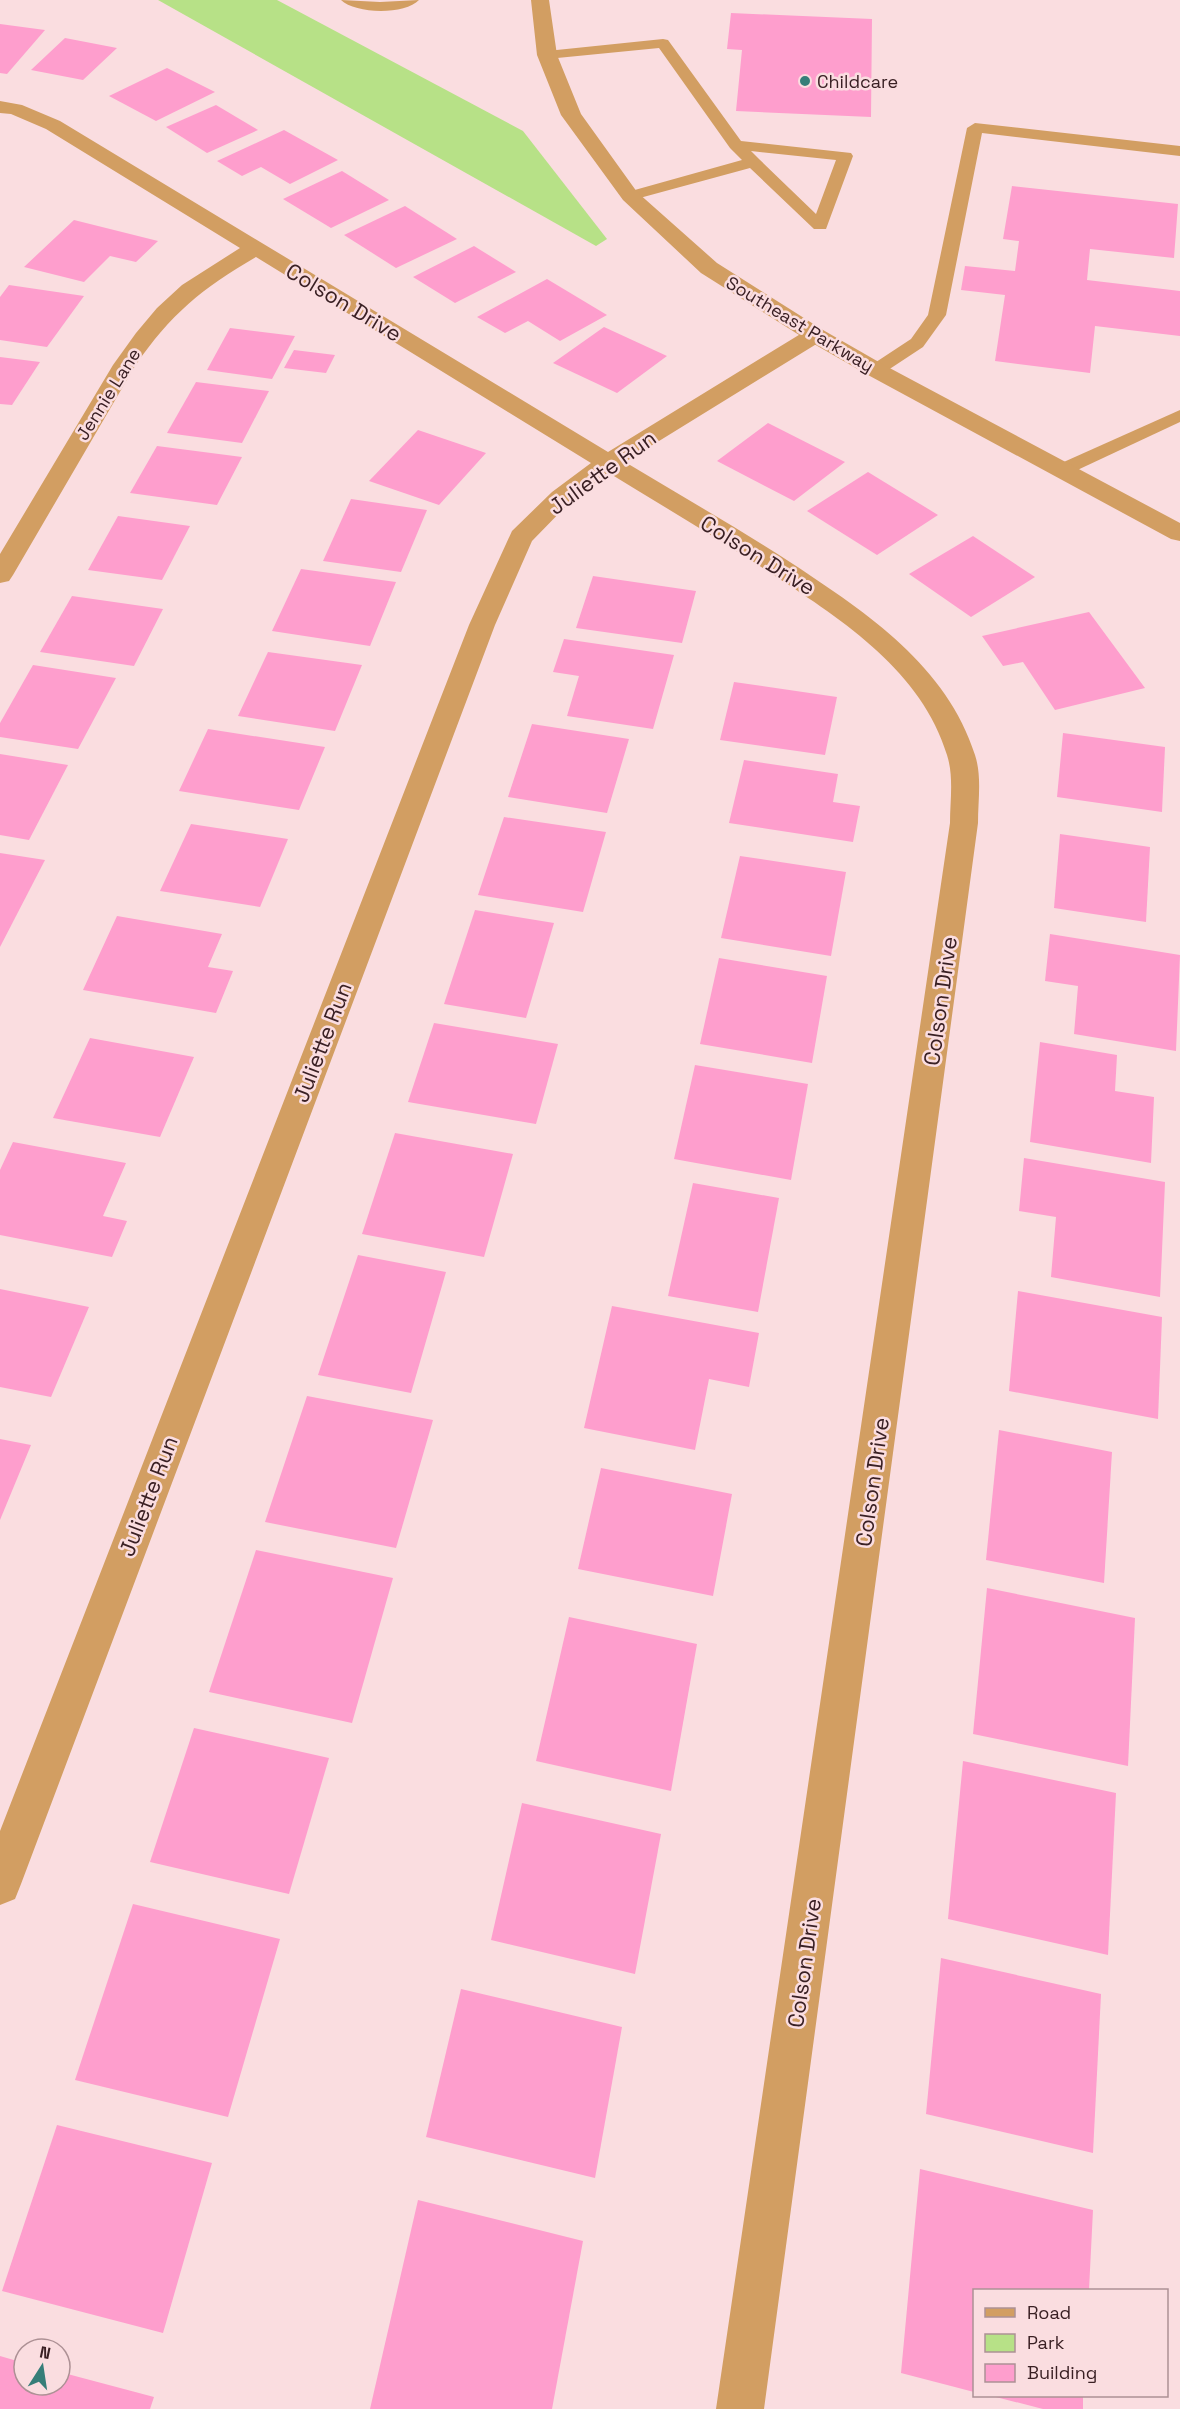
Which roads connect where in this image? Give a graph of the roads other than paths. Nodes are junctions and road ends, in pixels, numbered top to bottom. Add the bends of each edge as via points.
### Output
1 (348, 0) edge
2 (412, 0) edge
3 (540, 0) edge
4 (547, 55) junction
5 (0, 107) edge
6 (736, 145) junction
7 (1180, 151) edge
8 (753, 162) junction
9 (630, 196) junction
10 (256, 248) junction
11 (815, 335) junction
12 (876, 370) junction
13 (1180, 415) edge
14 (608, 462) junction
15 (1064, 469) junction
16 (1180, 533) edge
17 (0, 575) edge
18 (0, 1884) edge
19 (740, 2409) edge

1 - 2 lane via 386,8
3 - 4 street, Southeast Parkway
4 - 6 lane via 663,43
4 - 9 street, Southeast Parkway via 571,115
5 - 10 street, Colson Drive via 53,125
6 - 8 lane
6 - 8 lane via 845,156 820,226
7 - 12 lane via 975,128 937,315 916,343
8 - 9 lane
9 - 11 street, Southeast Parkway via 709,268
10 - 14 street, Colson Drive
10 - 17 street, Jennie Lane via 182,296 147,333 124,365
11 - 12 street, Southeast Parkway
11 - 14 street, Juliette Run
12 - 15 street, Southeast Parkway
13 - 15 lane
14 - 18 street, Juliette Run via 561,497 521,537 482,625
14 - 19 street, Colson Drive via 762,555 864,624 906,663 944,711 962,756 964,823
15 - 16 street, Southeast Parkway

